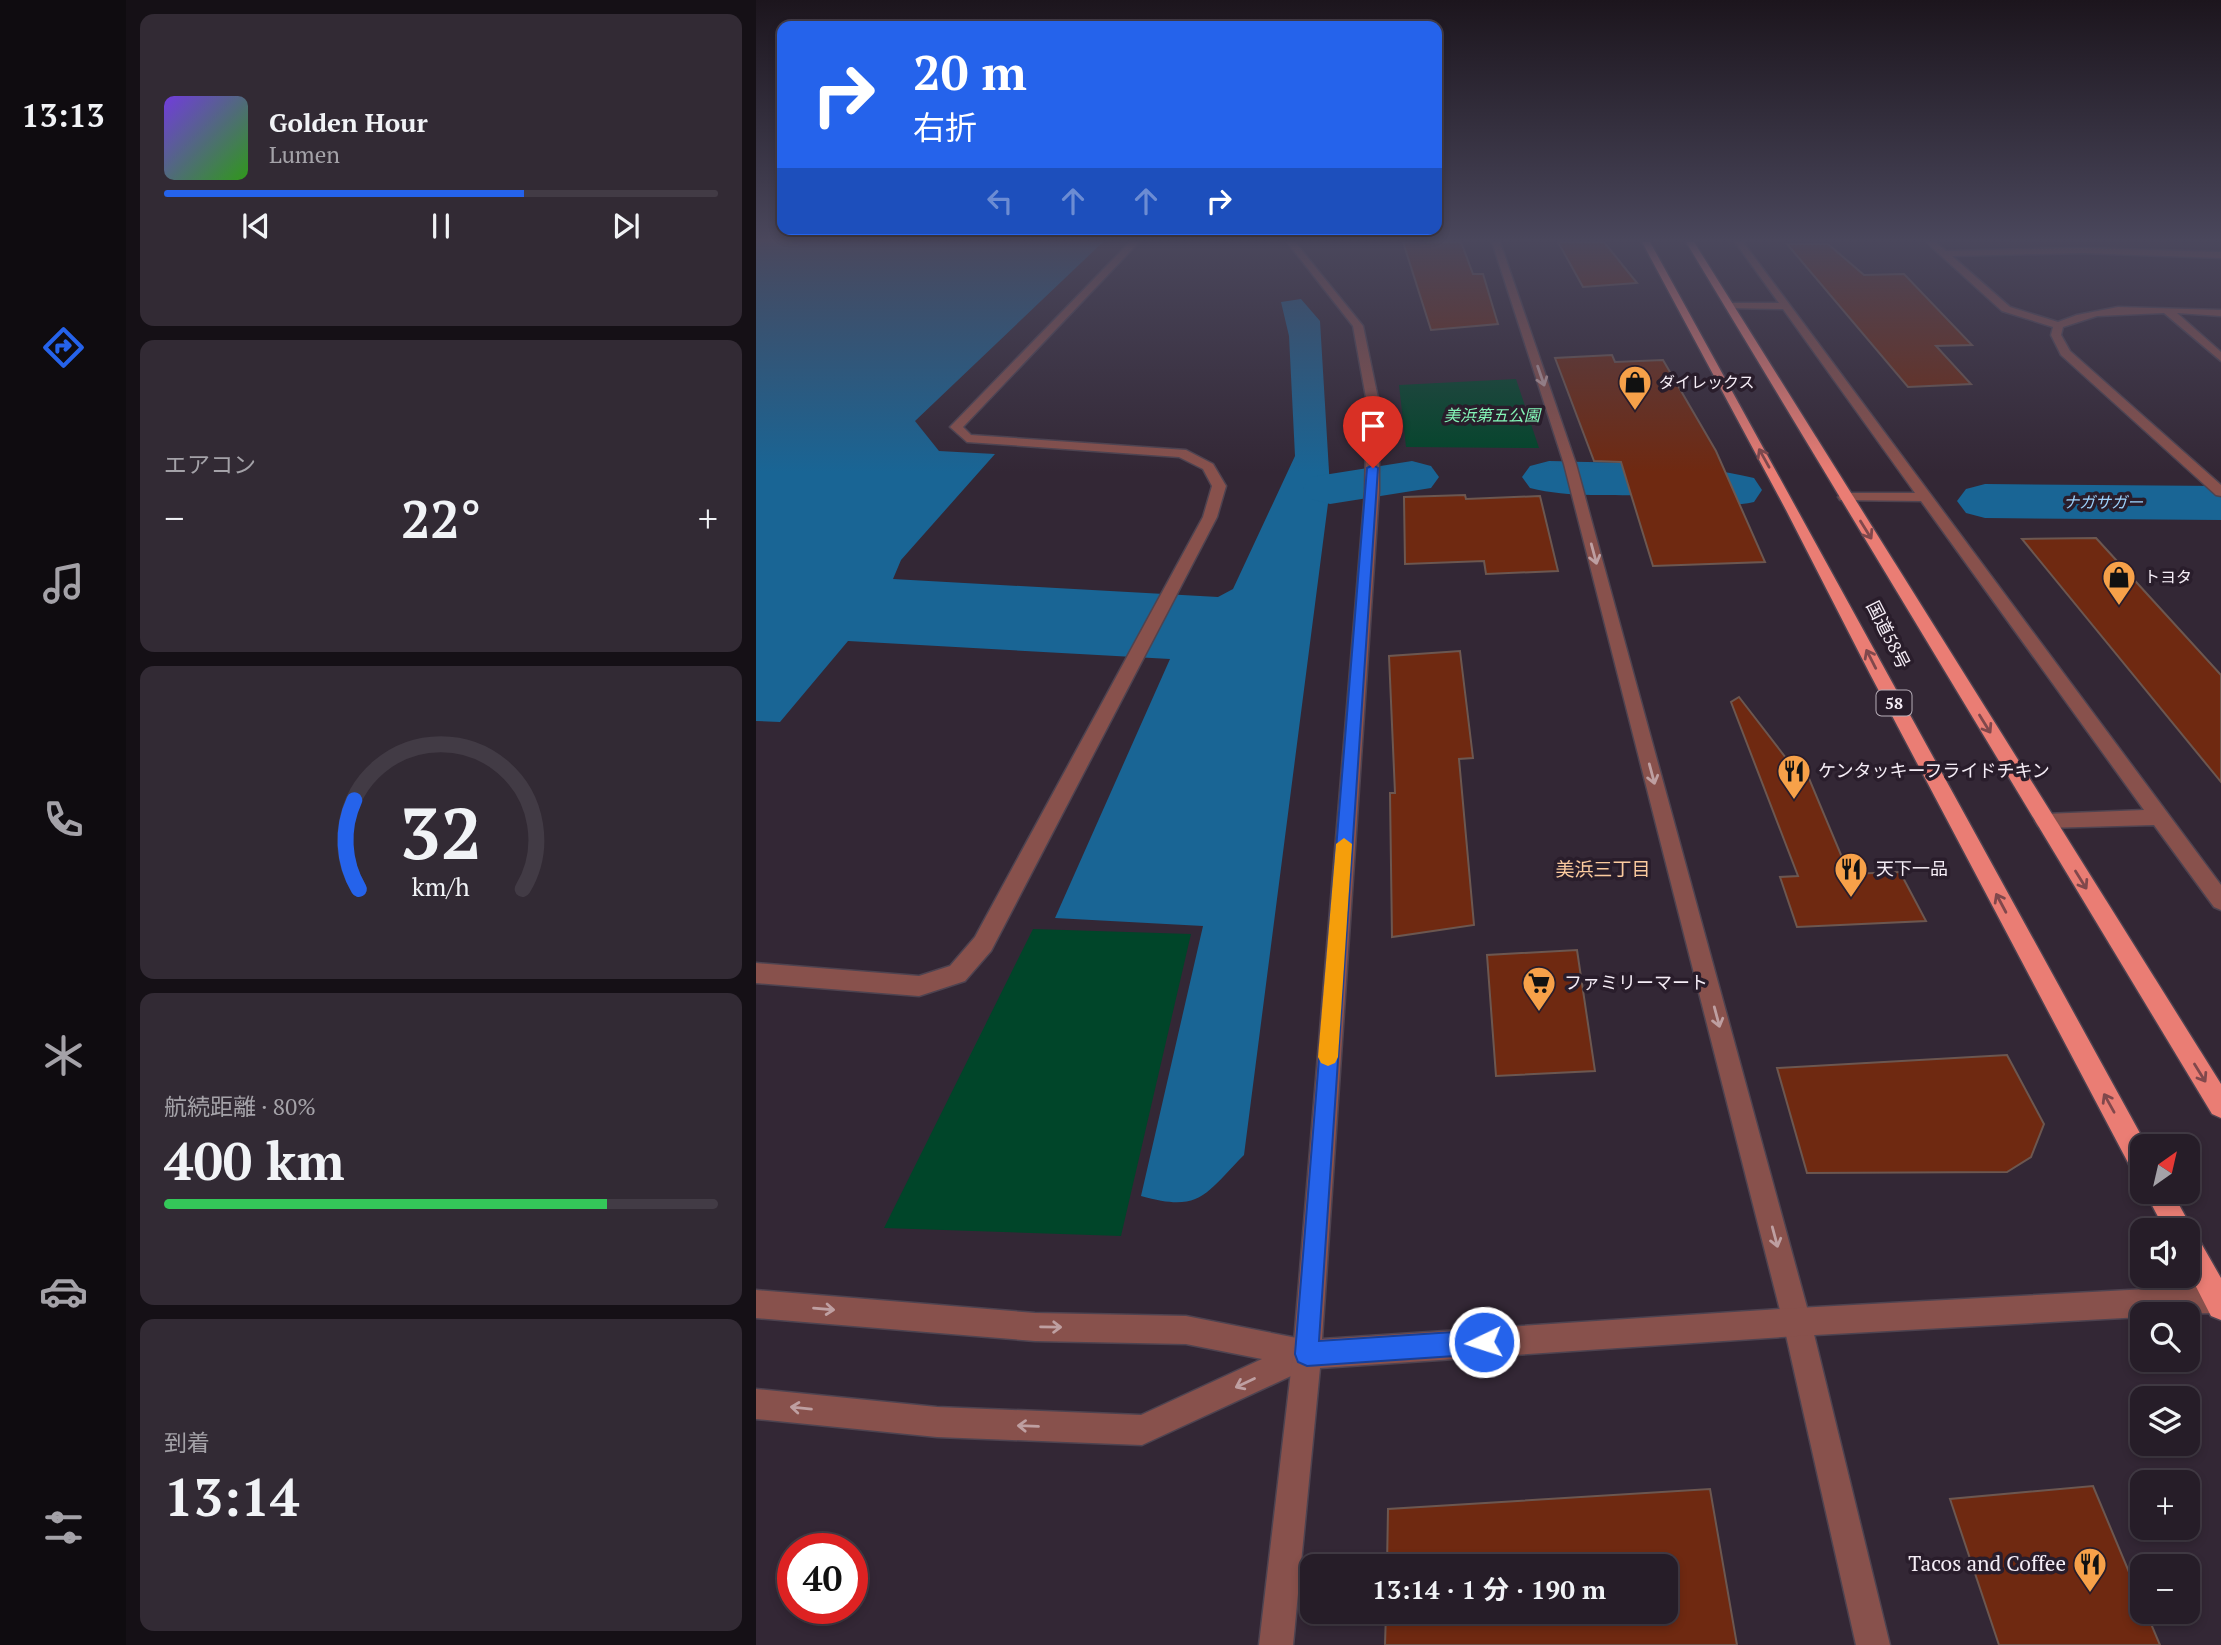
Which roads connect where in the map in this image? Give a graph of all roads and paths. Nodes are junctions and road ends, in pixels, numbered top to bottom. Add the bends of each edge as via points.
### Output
1 (1061, 319) edge
2 (1352, 319) edge
3 (1522, 319) edge
4 (1688, 319) edge
5 (1738, 319) edge
6 (1794, 319) edge
7 (2038, 319) edge
8 (2071, 319) edge
9 (2177, 319) edge
10 (2058, 325) junction
11 (2221, 358) edge
12 (2219, 490) edge
13 (1845, 497) junction
14 (1924, 497) junction
15 (2158, 817) junction
16 (2045, 821) junction
17 (2221, 901) edge
18 (756, 973) edge
19 (2221, 1107) edge
20 (2130, 1141) edge
21 (2200, 1266) edge
22 (2220, 1302) edge
23 (756, 1304) edge
24 (1797, 1322) junction
25 (1307, 1354) junction
26 (756, 1404) edge
27 (1276, 1645) edge
28 (1873, 1645) edge

1 - 18 street via 956,427 967,438 1182,453 1208,467 1219,486 1210,517 983,944 957,974 919,986
2 - 25 street via 1358,326 1373,403 1372,491
3 -> 24 street via 1570,464
20 -> 4 highway, 国道58号 / 58
5 - 13 highway, 国道58号
6 - 14 street
7 - 10 street
8 - 10 street
9 - 11 street
10 - 12 street via 2056,335 2065,353
13 - 14 street
13 -> 16 highway, 国道58号
14 - 15 street
15 - 16 street
15 - 17 street
16 -> 19 highway, 国道58号
21 - 22 highway
22 - 24 street
23 -> 25 street via 1035,1327 1186,1330
24 - 25 street
24 - 28 street
25 -> 26 street via 1142,1430 937,1422
25 - 27 street

